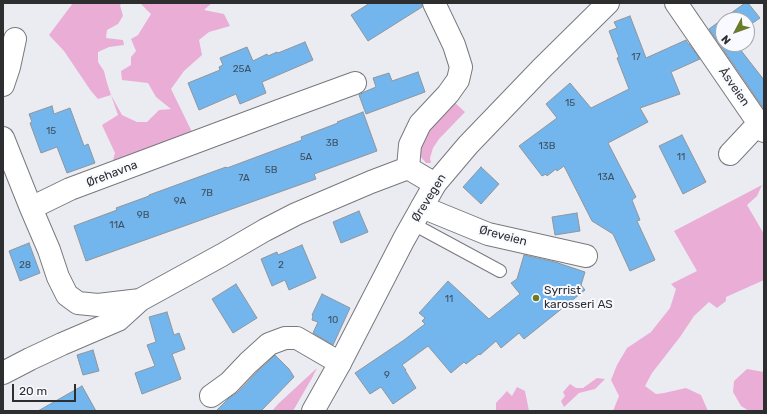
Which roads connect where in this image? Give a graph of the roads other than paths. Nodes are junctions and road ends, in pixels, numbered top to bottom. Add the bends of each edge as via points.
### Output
1 (434, 3) edge
2 (608, 3) edge
3 (676, 3) edge
4 (15, 39) dead end
5 (355, 83) dead end
6 (3, 85) edge
7 (761, 127) edge
8 (3, 138) edge
9 (730, 154) dead end
10 (408, 168) junction
11 (435, 184) junction
12 (31, 208) junction
13 (418, 215) junction
14 (586, 256) dead end
15 (500, 271) dead end
16 (140, 300) junction
17 (340, 363) junction
18 (3, 373) edge
19 (211, 396) dead end
20 (313, 411) edge

1 - 10 street via 454,45 461,67 458,80 448,94 420,124 410,145
2 - 11 street, Ørevegen via 468,145
3 - 7 street, Åsveien
4 - 6 street
5 - 12 street, Ørehavna via 70,189
7 - 9 street
8 - 12 street
10 - 11 street
10 - 16 street via 296,214
11 - 13 street, Ørevegen
12 - 16 street via 67,295 78,303 98,305
13 - 14 street, Øreveien
13 - 15 lane
13 - 17 street, Ørevegen
16 - 18 street via 118,320 30,358
17 - 19 street via 297,338 284,338 269,344 229,383
17 - 20 street, Ørevegen

